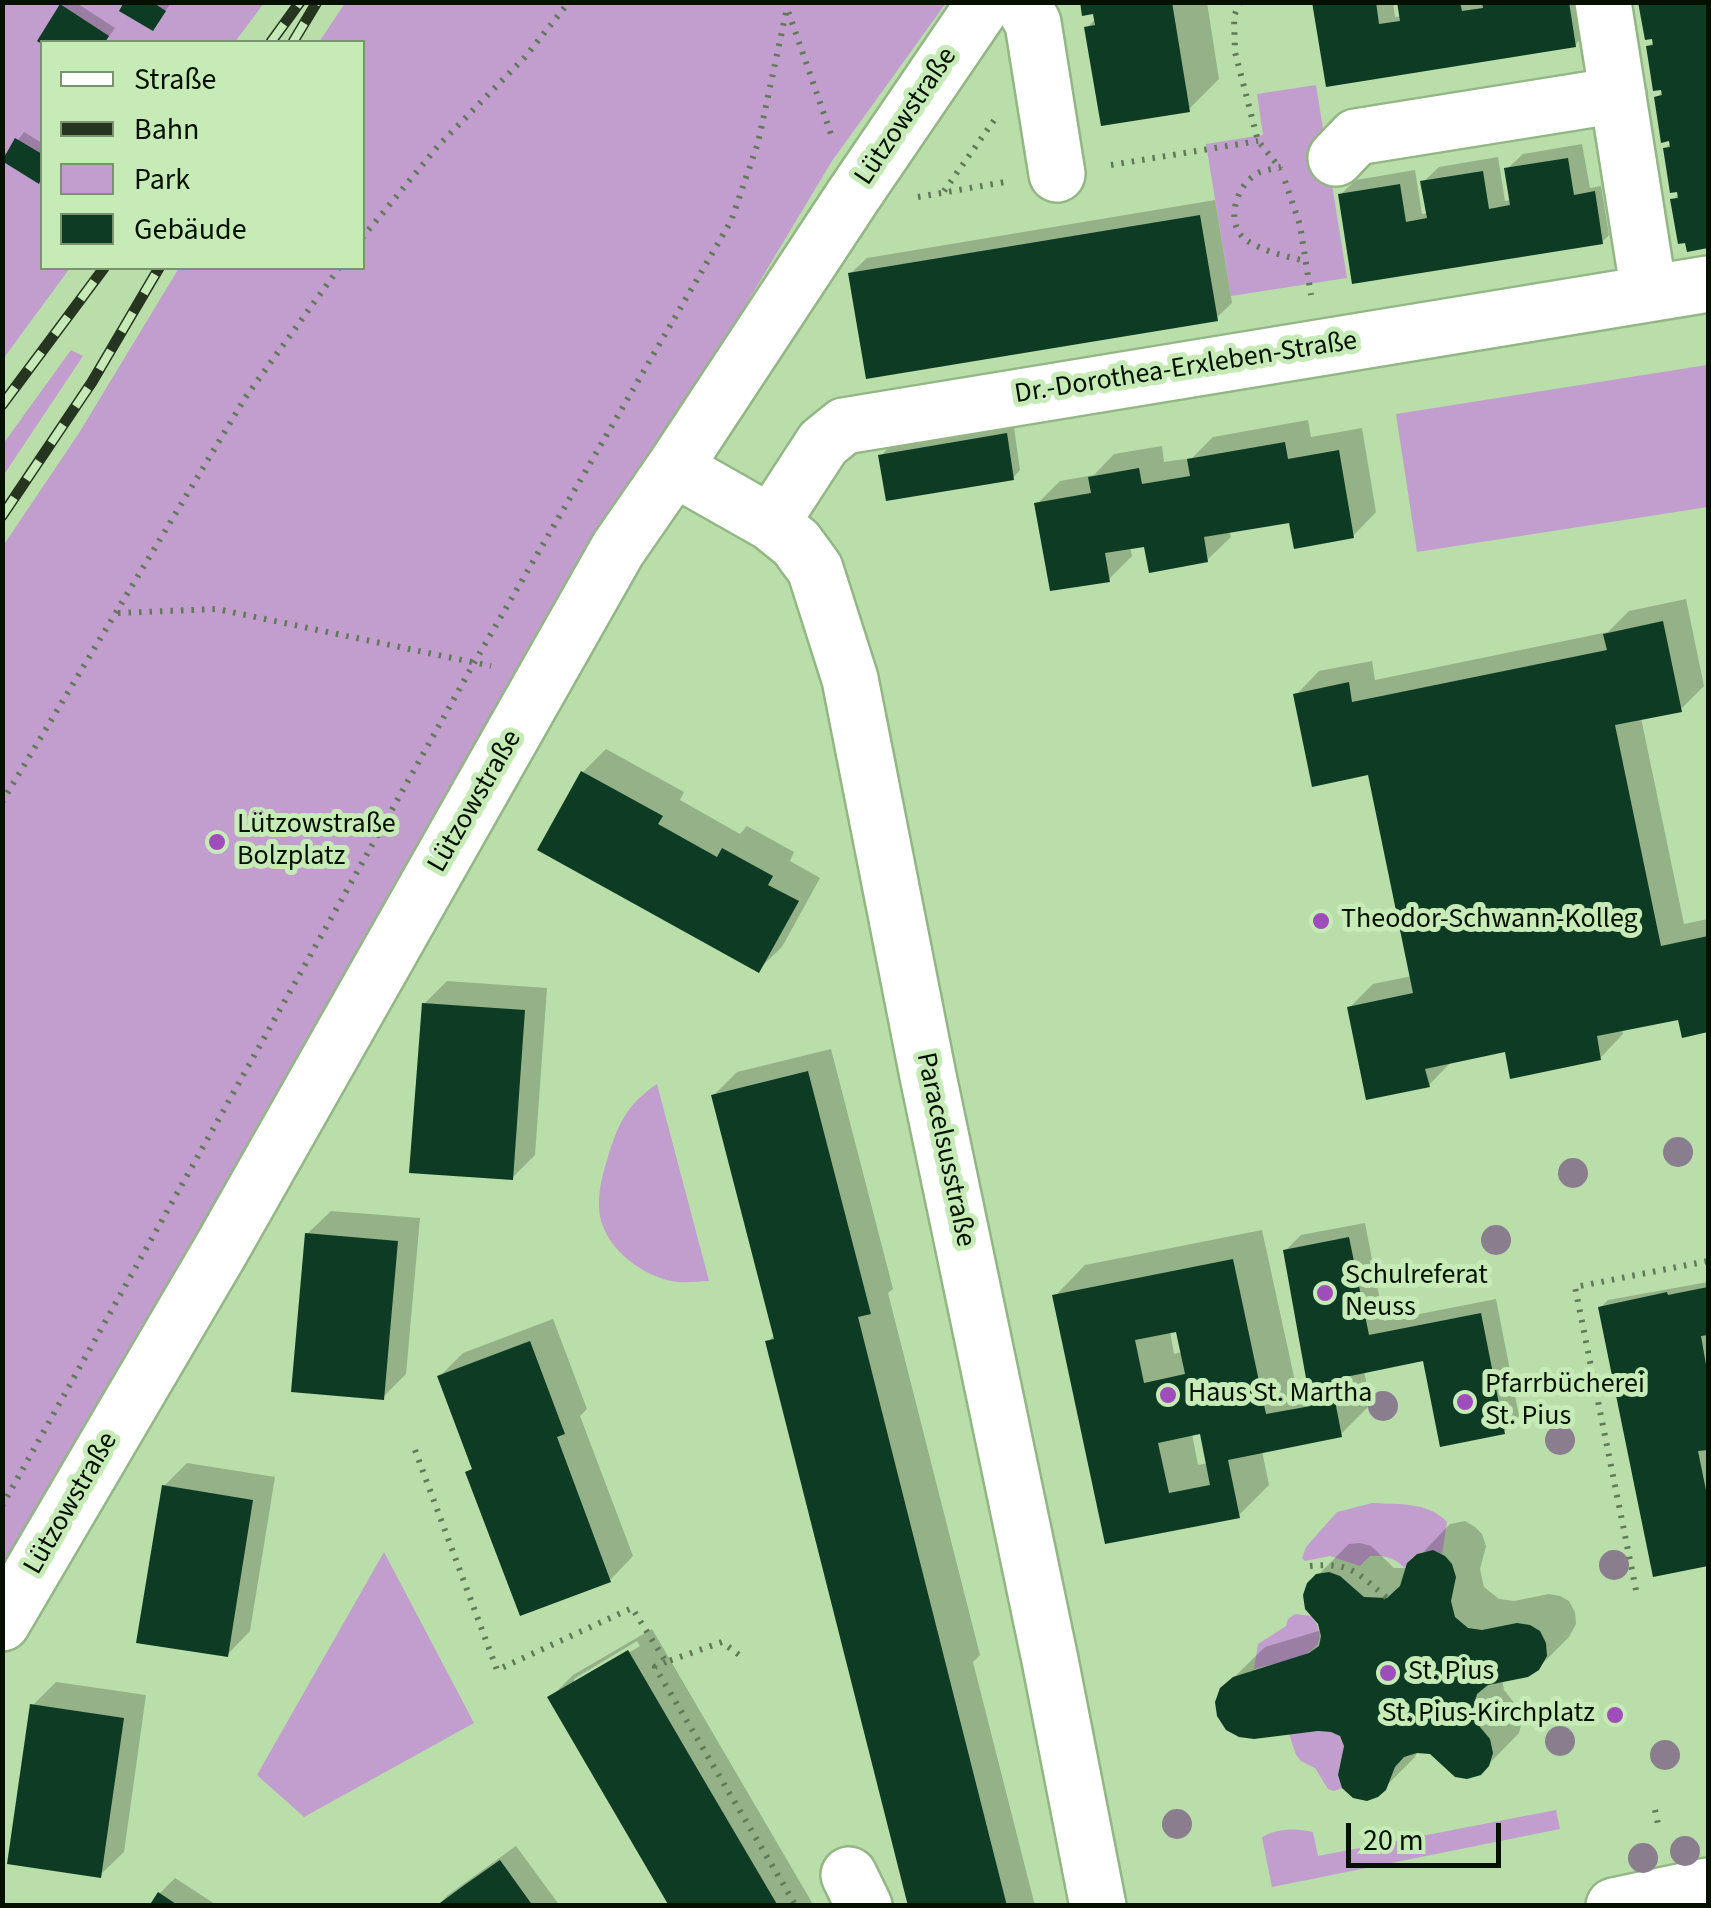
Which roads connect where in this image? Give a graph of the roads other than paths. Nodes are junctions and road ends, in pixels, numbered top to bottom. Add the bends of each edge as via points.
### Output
1 (985, 2) edge
2 (1021, 2) edge
3 (1603, 2) edge
4 (1618, 96) junction
5 (1336, 158) dead end
6 (1057, 174) dead end
7 (1708, 284) edge
8 (1650, 293) junction
9 (674, 468) junction
10 (771, 523) junction
11 (2, 1623) edge
12 (1708, 1886) edge
13 (1098, 1906) edge
14 (1614, 1906) edge

1 - 9 street, Lützowstraße
2 - 6 street via 1034,23
3 - 4 street
4 - 5 street via 1356,137
4 - 8 street
7 - 8 street, Dr.-Dorothea-Erxleben-Straße
8 - 10 street, Dr.-Dorothea-Erxleben-Straße via 844,426 823,444
9 - 10 street, Paracelsusstraße
9 - 11 street, Lützowstraße via 618,549
10 - 13 street, Paracelsusstraße via 815,569 850,680
12 - 14 street

